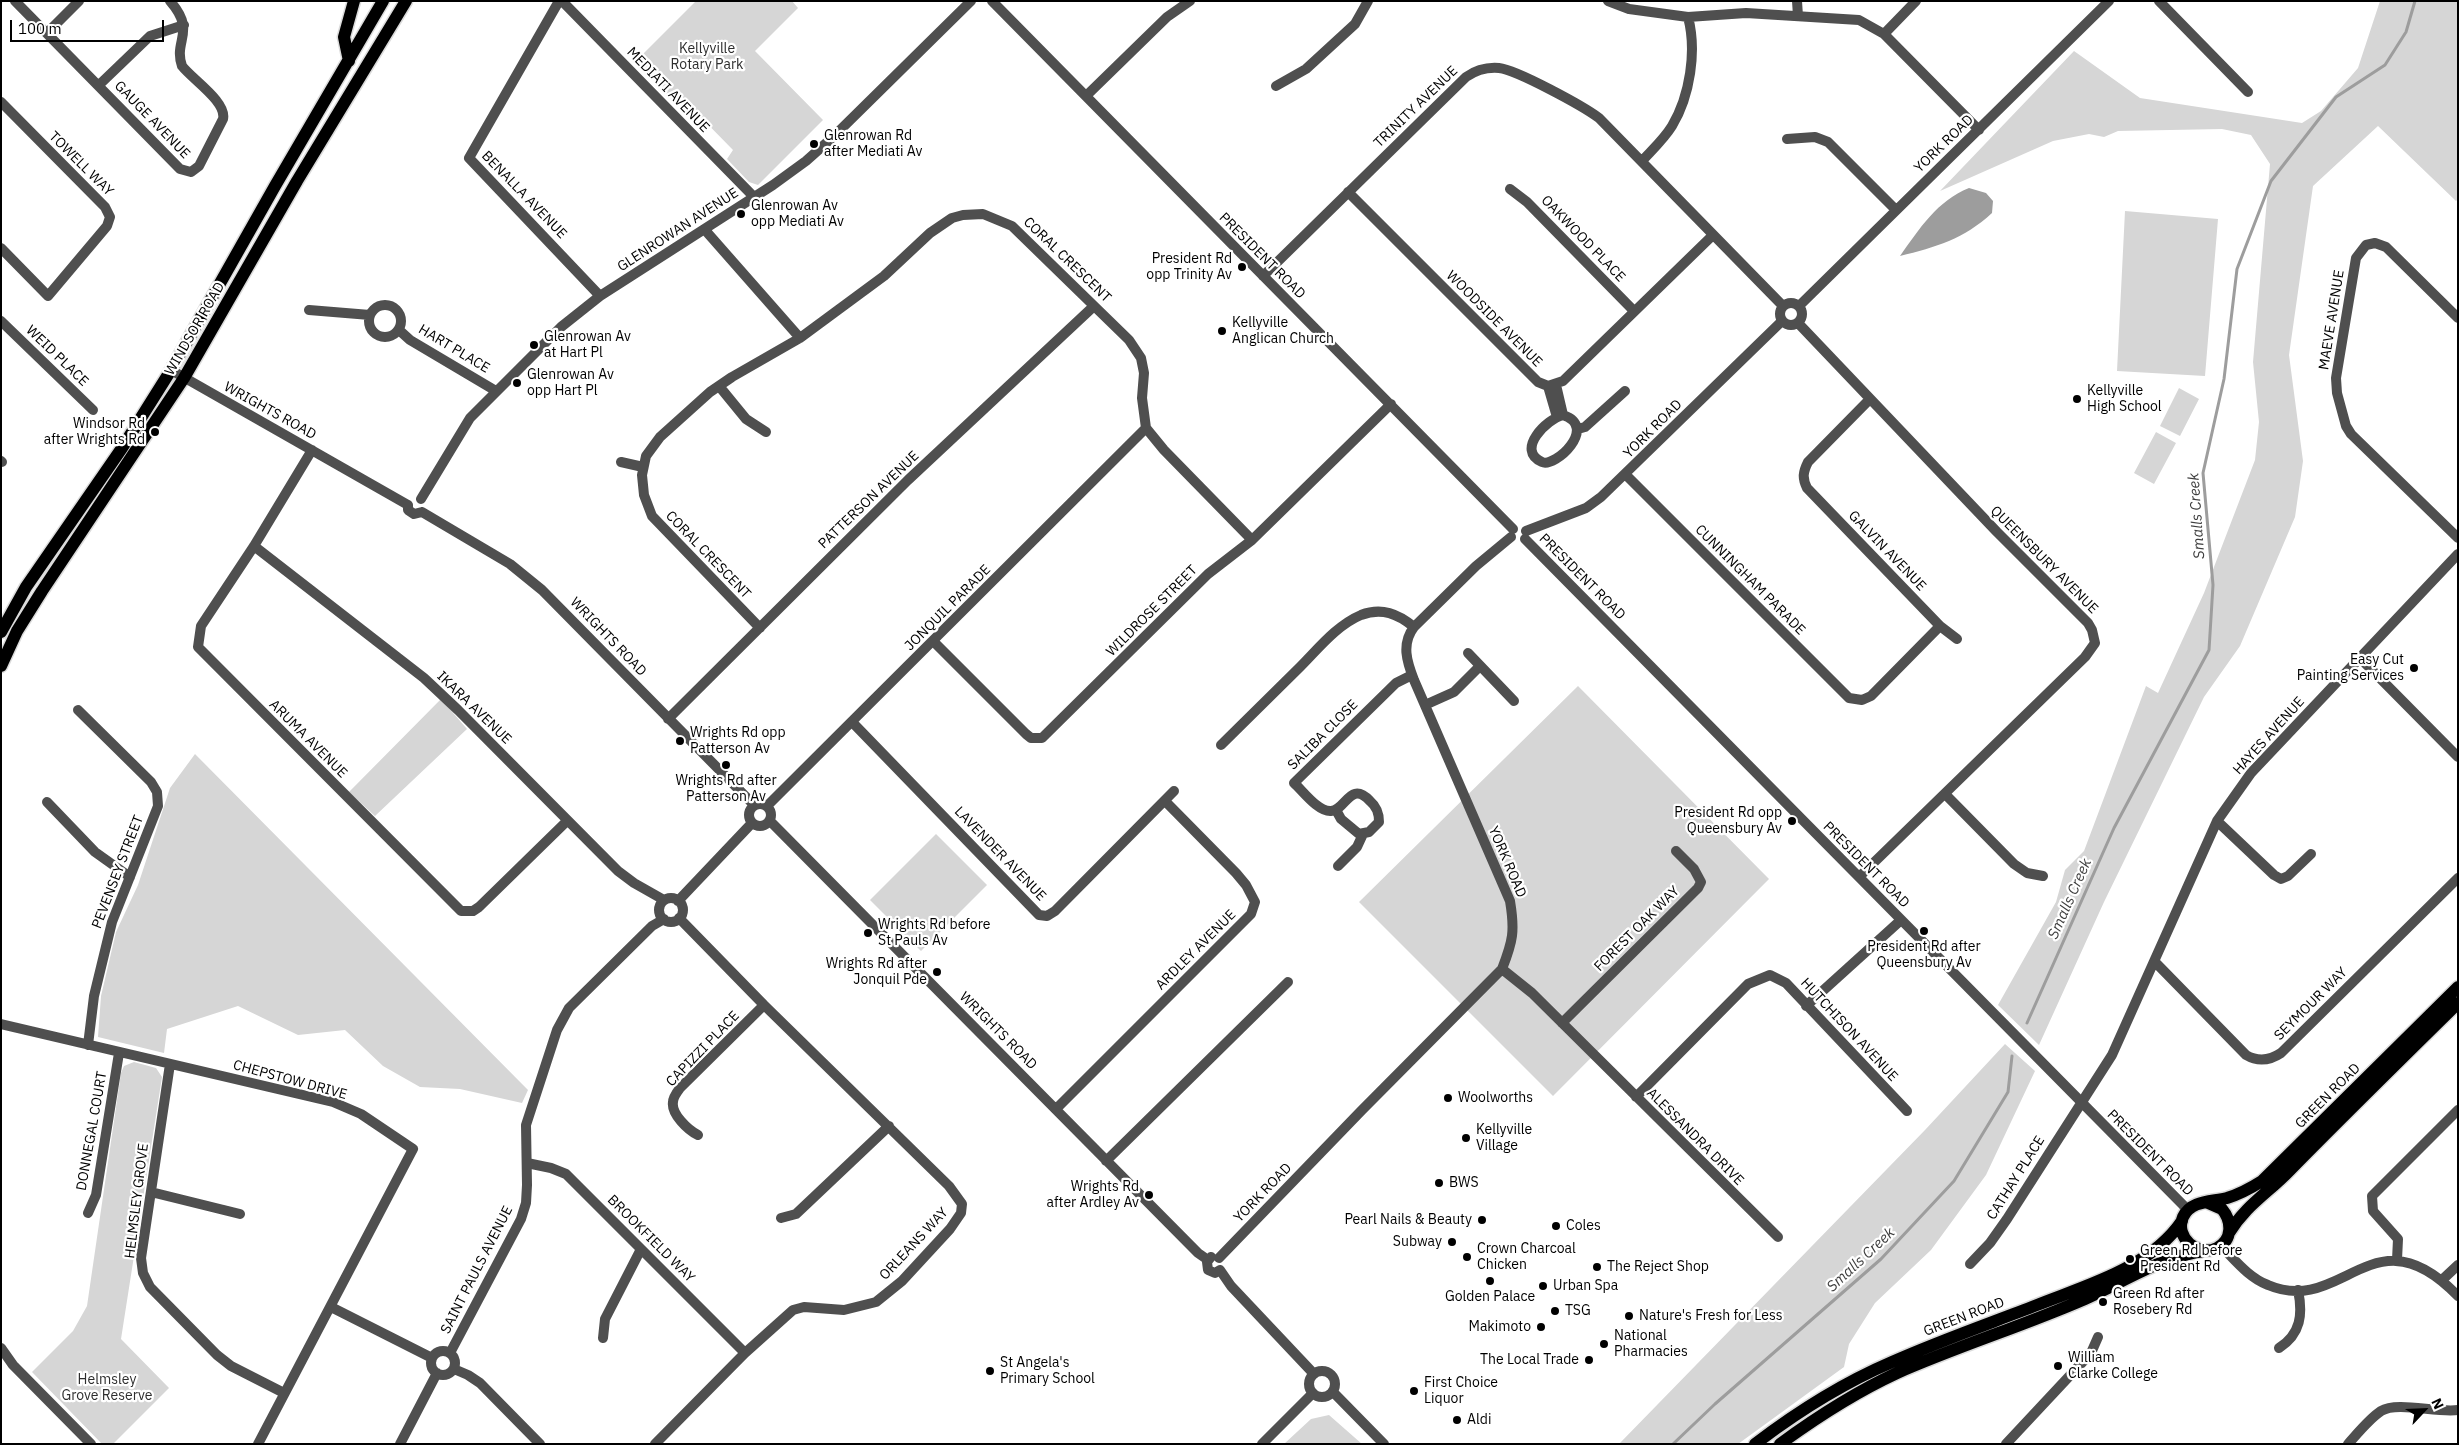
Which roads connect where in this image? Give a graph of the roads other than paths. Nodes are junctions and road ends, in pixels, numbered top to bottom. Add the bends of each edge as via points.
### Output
1 (16, 1) edge
2 (79, 1) edge
3 (170, 1) edge
4 (354, 1) edge
5 (383, 1) edge
6 (561, 1) edge
7 (971, 1) edge
8 (992, 1) edge
9 (1190, 1) edge
10 (1368, 1) edge
11 (1608, 1) edge
12 (1797, 1) edge
13 (1916, 1) edge
14 (2109, 1) edge
15 (2160, 1) edge
16 (405, 2) edge
17 (1798, 16) junction
18 (1688, 17) junction
19 (184, 25) junction
20 (47, 33) junction
21 (1884, 34) junction
22 (349, 61) junction
23 (99, 85) junction
24 (1276, 86) dead end
25 (2248, 92) dead end
26 (1086, 96) junction
27 (1, 102) edge
28 (1979, 130) junction
29 (1787, 139) dead end
30 (1642, 161) junction
31 (1510, 189) dead end
32 (1348, 192) junction
33 (754, 197) junction
34 (1896, 210) junction
35 (705, 230) junction
36 (1714, 235) junction
37 (1, 248) edge
38 (1263, 276) junction
39 (600, 296) junction
40 (1094, 306) junction
41 (1783, 306) junction
42 (1799, 306) junction
43 (309, 310) dead end
44 (1634, 311) junction
45 (370, 316) junction
46 (2458, 318) edge
47 (1, 321) edge
48 (1782, 321) junction
49 (1798, 323) junction
50 (399, 330) junction
51 (800, 338) junction
52 (171, 370) junction
53 (184, 378) junction
54 (719, 386) junction
55 (1552, 386) junction
56 (496, 391) junction
57 (1625, 392) dead end
58 (1870, 400) junction
59 (1391, 404) junction
60 (93, 410) dead end
61 (1560, 416) junction
62 (1146, 428) junction
63 (1578, 430) junction
64 (766, 432) dead end
65 (312, 450) junction
66 (620, 462) dead end
67 (643, 467) junction
68 (1626, 475) junction
69 (421, 499) junction
70 (408, 505) junction
71 (422, 512) junction
72 (1512, 533) junction
73 (1525, 535) junction
74 (2458, 538) edge
75 (1252, 540) junction
76 (254, 546) junction
77 (2458, 554) edge
78 (1940, 626) junction
79 (1414, 627) junction
80 (760, 628) junction
81 (2, 629) edge
82 (18, 631) junction
83 (1957, 639) dead end
84 (934, 642) junction
85 (1468, 653) dead end
86 (2360, 658) junction
87 (1, 666) edge
88 (1480, 666) junction
89 (1412, 675) junction
90 (1514, 701) dead end
91 (1424, 705) junction
92 (78, 710) dead end
93 (668, 719) junction
94 (853, 723) junction
95 (1221, 745) dead end
96 (2458, 757) edge
97 (1174, 791) dead end
98 (1945, 794) junction
99 (1165, 801) junction
100 (47, 802) dead end
101 (754, 805) junction
102 (767, 806) junction
103 (1336, 810) junction
104 (567, 821) junction
105 (770, 821) junction
106 (2217, 821) junction
107 (752, 823) junction
108 (1363, 834) junction
109 (1676, 851) dead end
110 (2311, 854) dead end
111 (1338, 866) dead end
112 (2043, 876) dead end
113 (130, 877) junction
114 (1859, 877) junction
115 (2458, 878) edge
116 (664, 900) junction
117 (678, 900) junction
118 (679, 918) junction
119 (664, 919) junction
120 (1901, 920) junction
121 (2155, 962) junction
122 (1502, 969) junction
123 (1288, 982) dead end
124 (2458, 987) edge
125 (2458, 1003) edge
126 (764, 1006) junction
127 (1806, 1006) junction
128 (1562, 1023) junction
129 (1, 1024) edge
130 (88, 1045) junction
131 (120, 1052) junction
132 (170, 1064) junction
133 (1636, 1097) junction
134 (2080, 1102) junction
135 (1056, 1109) junction
136 (2458, 1110) edge
137 (1907, 1111) dead end
138 (889, 1126) junction
139 (698, 1136) dead end
140 (1106, 1161) junction
141 (527, 1163) junction
142 (151, 1192) junction
143 (2206, 1202) junction
144 (88, 1214) dead end
145 (240, 1214) dead end
146 (2185, 1216) junction
147 (781, 1218) dead end
148 (2229, 1234) junction
149 (1778, 1238) dead end
150 (2221, 1246) junction
151 (641, 1249) junction
152 (2206, 1251) junction
153 (1219, 1258) junction
154 (1208, 1260) junction
155 (2397, 1260) junction
156 (1970, 1264) dead end
157 (2458, 1265) edge
158 (1220, 1270) junction
159 (2442, 1280) junction
160 (2298, 1290) junction
161 (2458, 1296) edge
162 (331, 1307) junction
163 (2098, 1337) dead end
164 (603, 1338) dead end
165 (1, 1348) edge
166 (2279, 1348) dead end
167 (450, 1352) junction
168 (744, 1353) junction
169 (432, 1358) junction
170 (454, 1369) junction
171 (437, 1373) junction
172 (1314, 1374) junction
173 (1333, 1392) junction
174 (284, 1393) junction
175 (1312, 1394) junction
176 (2458, 1410) edge
177 (92, 1444) edge
178 (258, 1444) edge
179 (400, 1444) edge
180 (540, 1444) edge
181 (654, 1444) edge
182 (1262, 1444) edge
183 (1384, 1444) edge
184 (1755, 1444) edge
185 (1780, 1444) edge
186 (2006, 1444) edge
187 (2348, 1444) edge

1 - 20 street, GAUGE AVENUE
2 - 20 street
3 - 19 street
4 - 22 main road via 344,37
5 - 22 main road, WINDSOR ROAD
6 - 33 street, MEDIATI AVENUE
6 - 39 street, BENALLA AVENUE via 469,158
7 - 33 street, GLENROWAN AVENUE via 833,138
8 - 26 street, PRESIDENT ROAD
9 - 26 street via 1168,17
10 - 24 street via 1355,24 1306,69
11 - 18 street via 1629,9
12 - 17 street
13 - 21 street
14 - 28 street, YORK ROAD
15 - 25 street
16 - 53 main road, WINDSOR ROAD
17 - 18 street via 1746,13
17 - 21 street via 1858,20
18 - 30 street via 1691,52 1684,100 1671,127
19 - 23 street via 150,36
19 - 23 street, GAUGE AVENUE via 182,66 224,112 197,169 187,172 180,169
20 - 23 street, GAUGE AVENUE
21 - 28 street
22 - 52 main road, WINDSOR ROAD
26 - 38 street, PRESIDENT ROAD
27 - 37 street, TOWELL WAY via 105,207 110,217 107,226 48,296
28 - 34 street, YORK ROAD
29 - 34 street via 1815,137 1828,142
30 - 32 street, TRINITY AVENUE via 1588,110 1508,71 1490,68 1466,77
30 - 36 street, TRINITY AVENUE
31 - 44 street, OAKWOOD PLACE via 1527,202
32 - 38 street, TRINITY AVENUE
32 - 55 street, WOODSIDE AVENUE via 1538,382
33 - 35 street, GLENROWAN AVENUE
34 - 42 street, YORK ROAD
35 - 39 street, GLENROWAN AVENUE
35 - 51 street
36 - 41 street, TRINITY AVENUE
36 - 44 street
38 - 59 street, PRESIDENT ROAD
39 - 56 street, GLENROWAN AVENUE via 561,327
40 - 51 street, CORAL CRESCENT via 1012,226 983,214 963,215 941,224 884,276
40 - 62 street, CORAL CRESCENT via 1129,340 1141,358
40 - 80 street, PATTERSON AVENUE via 908,480
41 - 42 street via 1793,303
41 - 48 street
42 - 49 street via 1802,317
43 - 45 street
44 - 55 street via 1563,381
45 - 50 street, HART PLACE via 370,326 380,337 391,336
45 - 50 street, HART PLACE via 380,305 395,308 402,321
46 - 74 street, MAEVE AVENUE via 2386,247 2375,243 2366,245 2356,258 2336,390 2351,434
47 - 60 street, WEID PLACE
48 - 49 street via 1792,326
48 - 68 street, YORK ROAD
49 - 58 street, QUEENSBURY AVENUE
50 - 56 street, HART PLACE via 410,340
51 - 54 street, CORAL CRESCENT
52 - 53 street, WRIGHTS ROAD
52 - 81 main road, WINDSOR ROAD via 122,448 26,587
53 - 65 street, WRIGHTS ROAD
53 - 82 main road, WINDSOR ROAD
54 - 64 street via 746,419
54 - 67 street, CORAL CRESCENT via 660,437
55 - 61 street
56 - 69 street, GLENROWAN AVENUE via 466,424
57 - 63 street
58 - 78 street, GALVIN AVENUE via 1798,476
58 - 98 street, QUEENSBURY AVENUE via 2077,611 2095,636 2095,643 2085,657
59 - 72 street, PRESIDENT ROAD
59 - 75 street, WILDROSE STREET
61 - 63 street via 1573,421
61 - 63 street via 1534,437 1532,451 1541,461 1555,460 1575,440
62 - 75 street
62 - 84 street, JONQUIL PARADE
65 - 70 street, WRIGHTS ROAD
65 - 76 street, ARUMA AVENUE
66 - 67 street
67 - 80 street, CORAL CRESCENT via 644,495 652,516
68 - 73 street, YORK ROAD via 1586,508
68 - 78 street, CUNNINGHAM PARADE via 1858,705 1871,696
69 - 70 street via 412,499
69 - 71 street via 425,506
70 - 71 street via 408,510 414,514
71 - 93 street, WRIGHTS ROAD via 522,571
72 - 73 street via 1519,542
72 - 79 street, YORK ROAD
73 - 114 street, PRESIDENT ROAD
75 - 84 street, WILDROSE STREET via 1208,574 1042,738 1031,738 1026,734
76 - 104 street, IKARA AVENUE via 424,678
76 - 104 street, ARUMA AVENUE via 201,626 198,647 455,907 467,912 479,907
77 - 86 street, HAYES AVENUE
78 - 83 street, GALVIN AVENUE
79 - 89 street, YORK ROAD via 1408,635 1405,649
79 - 95 street via 1399,616 1380,612 1362,615 1347,623
80 - 93 street, PATTERSON AVENUE
81 - 82 street
82 - 87 main road, WINDSOR ROAD
84 - 94 street, JONQUIL PARADE
85 - 88 street
86 - 96 street
86 - 106 street, HAYES AVENUE via 2251,773
88 - 90 street
88 - 91 street via 1454,692
89 - 91 street, YORK ROAD
89 - 103 street, SALIBA CLOSE via 1396,682 1294,783 1322,809
91 - 122 street, YORK ROAD via 1510,901 1514,926
92 - 113 street, PEVENSEY STREET via 157,792 158,806
93 - 101 street, WRIGHTS ROAD
94 - 99 street, LAVENDER AVENUE via 1040,915 1047,916 1055,911
94 - 102 street, JONQUIL PARADE
97 - 99 street, LAVENDER AVENUE
98 - 112 street via 2014,864 2026,873
98 - 114 street, QUEENSBURY AVENUE
99 - 135 street, ARDLEY AVENUE via 1246,885 1255,902 1251,914
100 - 113 street via 95,852
101 - 102 street via 762,803
101 - 107 street via 749,814
102 - 105 street via 772,814
103 - 108 street, SALIBA CLOSE via 1356,833
103 - 108 street via 1354,795 1367,797 1379,815 1378,822
104 - 116 street, IKARA AVENUE via 618,871
105 - 107 street via 762,826
105 - 135 street, WRIGHTS ROAD
106 - 110 street via 2281,878 2288,876
106 - 121 street, HAYES AVENUE
107 - 117 street
108 - 111 street
109 - 128 street, FOREST OAK WAY via 1698,873 1701,882 1698,888
113 - 130 street, PEVENSEY STREET via 112,922 94,996
114 - 120 street, PRESIDENT ROAD
115 - 121 street, SEYMOUR WAY via 2281,1053 2272,1058 2254,1060 2246,1055
116 - 117 street
116 - 119 street via 660,910
117 - 118 street via 683,909
118 - 119 street via 674,922
118 - 126 street, ORLEANS WAY
119 - 141 street, SAINT PAULS AVENUE via 652,926 569,1008 557,1030 526,1125
120 - 127 street
120 - 134 street, PRESIDENT ROAD
121 - 134 street, HAYES AVENUE via 2112,1055
122 - 128 street, ALESSANDRA DRIVE
122 - 153 street, YORK ROAD
123 - 140 street
124 - 143 main road, GREEN ROAD via 2262,1181 2227,1198
125 - 148 main road, GREEN ROAD via 2286,1174 2239,1216
126 - 138 street, ORLEANS WAY
126 - 139 street, CAPIZZI PLACE via 680,1088 673,1100 672,1109
127 - 133 street, HUTCHISON AVENUE via 1786,983 1770,975 1748,984
127 - 137 street, HUTCHISON AVENUE
128 - 133 street, ALESSANDRA DRIVE
129 - 130 street, CHEPSTOW DRIVE
130 - 131 street, CHEPSTOW DRIVE
131 - 132 street, CHEPSTOW DRIVE
131 - 144 street, DONNEGAL COURT via 96,1195
132 - 142 street, HELMSLEY GROVE
132 - 162 street, CHEPSTOW DRIVE via 333,1102 361,1114 413,1149
133 - 149 street, ALESSANDRA DRIVE
134 - 146 street, PRESIDENT ROAD
134 - 156 street, CATHAY PLACE via 1996,1236
135 - 140 street, WRIGHTS ROAD
136 - 155 street via 2372,1196 2373,1211 2398,1239
138 - 147 street via 796,1214
138 - 168 street, ORLEANS WAY via 949,1186 962,1204 961,1213 902,1280 876,1302 844,1310 804,1307 793,1310
140 - 154 street, WRIGHTS ROAD
141 - 151 street, BROOKFIELD WAY via 566,1174
141 - 167 street, SAINT PAULS AVENUE via 526,1203 521,1219
142 - 145 street
142 - 174 street, HELMSLEY GROVE via 141,1258 150,1287 217,1356
143 - 146 main road via 2195,1205
143 - 148 main road via 2227,1215
146 - 152 main road via 2182,1231 2186,1240 2192,1247
146 - 184 main road, GREEN ROAD via 2146,1257 2079,1288 1891,1362 1826,1396
148 - 150 main road
150 - 152 main road
150 - 160 street via 2266,1284 2282,1290
151 - 164 street via 605,1318
151 - 168 street, BROOKFIELD WAY
152 - 185 main road, GREEN ROAD via 2166,1259 2083,1300 1895,1374 1833,1407
153 - 154 street
153 - 158 street
154 - 158 street via 1206,1265 1210,1271
155 - 159 street via 2424,1268
155 - 160 street via 2384,1260 2312,1289
157 - 159 street
158 - 172 street
159 - 161 street
160 - 166 street via 2300,1320 2292,1338
162 - 169 street
162 - 174 street, CHEPSTOW DRIVE
163 - 186 street via 2091,1353
165 - 177 street via 13,1365
167 - 169 street via 438,1352
167 - 170 street via 454,1358
168 - 181 street, ORLEANS WAY
169 - 171 street
170 - 171 street via 448,1374
170 - 180 street via 480,1383
171 - 179 street
172 - 173 street via 1324,1371 1330,1374 1335,1382
172 - 175 street via 1309,1383
173 - 175 street via 1321,1398
173 - 183 street
174 - 178 street, CHEPSTOW DRIVE
175 - 182 street
176 - 187 street via 2446,1412 2390,1407 2381,1411

